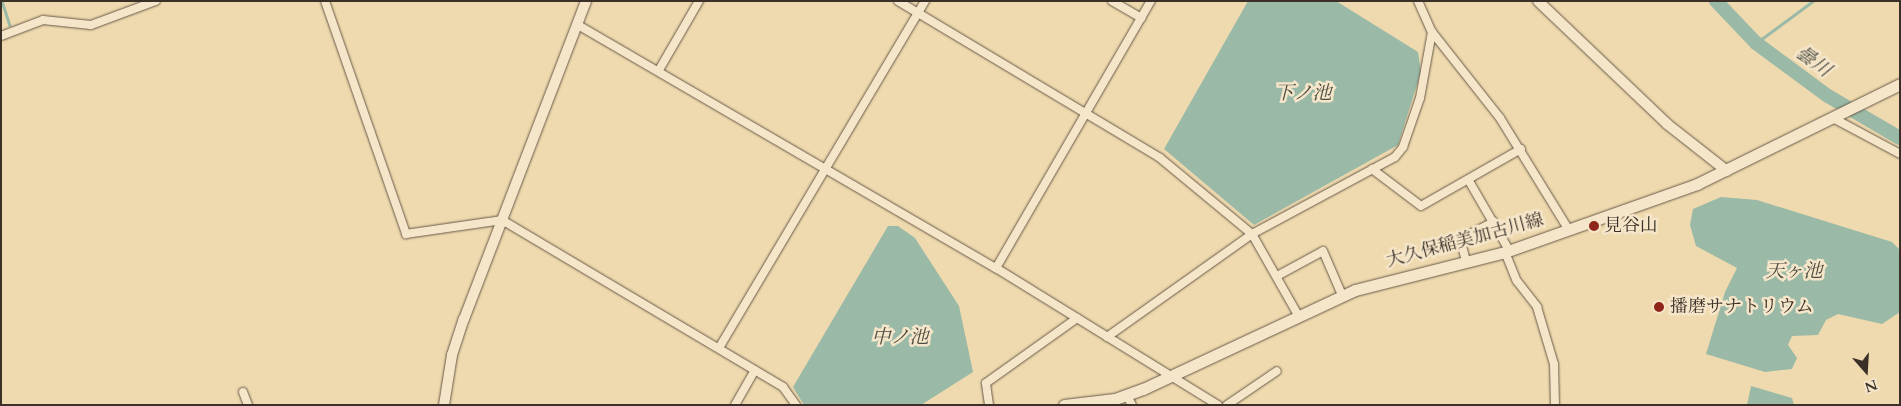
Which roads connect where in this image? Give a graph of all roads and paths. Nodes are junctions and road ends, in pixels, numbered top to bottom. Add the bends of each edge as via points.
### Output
1 (156, 1) edge
2 (325, 1) edge
3 (586, 1) edge
4 (699, 1) edge
5 (898, 1) edge
6 (925, 1) edge
7 (1112, 1) edge
8 (1151, 1) edge
9 (1418, 1) edge
10 (1538, 1) edge
11 (918, 13) junction
12 (1141, 18) junction
13 (578, 25) junction
14 (1432, 32) junction
15 (1, 36) edge
16 (659, 70) junction
17 (1900, 84) edge
18 (1085, 114) junction
19 (1833, 118) junction
20 (1521, 150) junction
21 (1900, 154) edge
22 (824, 169) junction
23 (1372, 170) junction
24 (1727, 170) junction
25 (1469, 181) junction
26 (502, 220) junction
27 (1494, 222) junction
28 (1568, 230) junction
29 (1252, 234) junction
30 (1507, 251) junction
31 (1466, 260) junction
32 (996, 268) junction
33 (1277, 276) junction
34 (1342, 295) junction
35 (1298, 315) junction
36 (1077, 318) junction
37 (1107, 337) junction
38 (719, 348) junction
39 (755, 370) junction
40 (1277, 371) dead end
41 (1170, 376) junction
42 (243, 392) dead end
43 (1129, 400) edge
44 (1112, 402) edge
45 (248, 405) edge
46 (444, 405) edge
47 (735, 405) edge
48 (796, 405) edge
49 (989, 405) edge
50 (1064, 405) edge
51 (1218, 405) edge
52 (1227, 405) edge
53 (1555, 405) edge

1 - 15 street via 91,24 43,20
2 - 26 street via 406,234
3 - 13 street
4 - 16 street
5 - 11 street
6 - 11 street
7 - 12 street
8 - 12 street
9 - 14 street
10 - 24 street via 1667,124
11 - 18 street
11 - 22 street
12 - 18 street
13 - 16 street
13 - 26 street
14 - 20 street
14 - 23 street via 1420,98 1403,147
16 - 22 street
17 - 19 main road, 大久保稲美加古川線
18 - 29 street via 1160,158
18 - 32 street
19 - 21 street
19 - 24 main road, 大久保稲美加古川線
20 - 25 street
20 - 28 street
22 - 32 street
22 - 38 street
23 - 25 street via 1421,206
23 - 29 street
24 - 28 main road, 大久保稲美加古川線
25 - 27 street
26 - 38 street
26 - 46 street via 452,354
27 - 30 street
27 - 31 street via 1460,239
28 - 30 main road, 大久保稲美加古川線
29 - 33 street
29 - 37 street
30 - 31 main road, 大久保稲美加古川線
30 - 53 street via 1517,281 1537,307 1554,364
31 - 34 main road, 大久保稲美加古川線
32 - 36 street
33 - 34 street via 1323,252
33 - 35 street
34 - 35 main road, 大久保稲美加古川線
35 - 41 main road, 大久保稲美加古川線
36 - 37 street
36 - 49 street via 986,383
37 - 41 street
38 - 39 street
39 - 47 street
39 - 48 street via 783,387
40 - 52 street
41 - 43 main road, 大久保稲美加古川線
41 - 51 street
42 - 45 street
43 - 44 main road, 大久保稲美加古川線
44 - 50 main road, 大久保稲美加古川線

